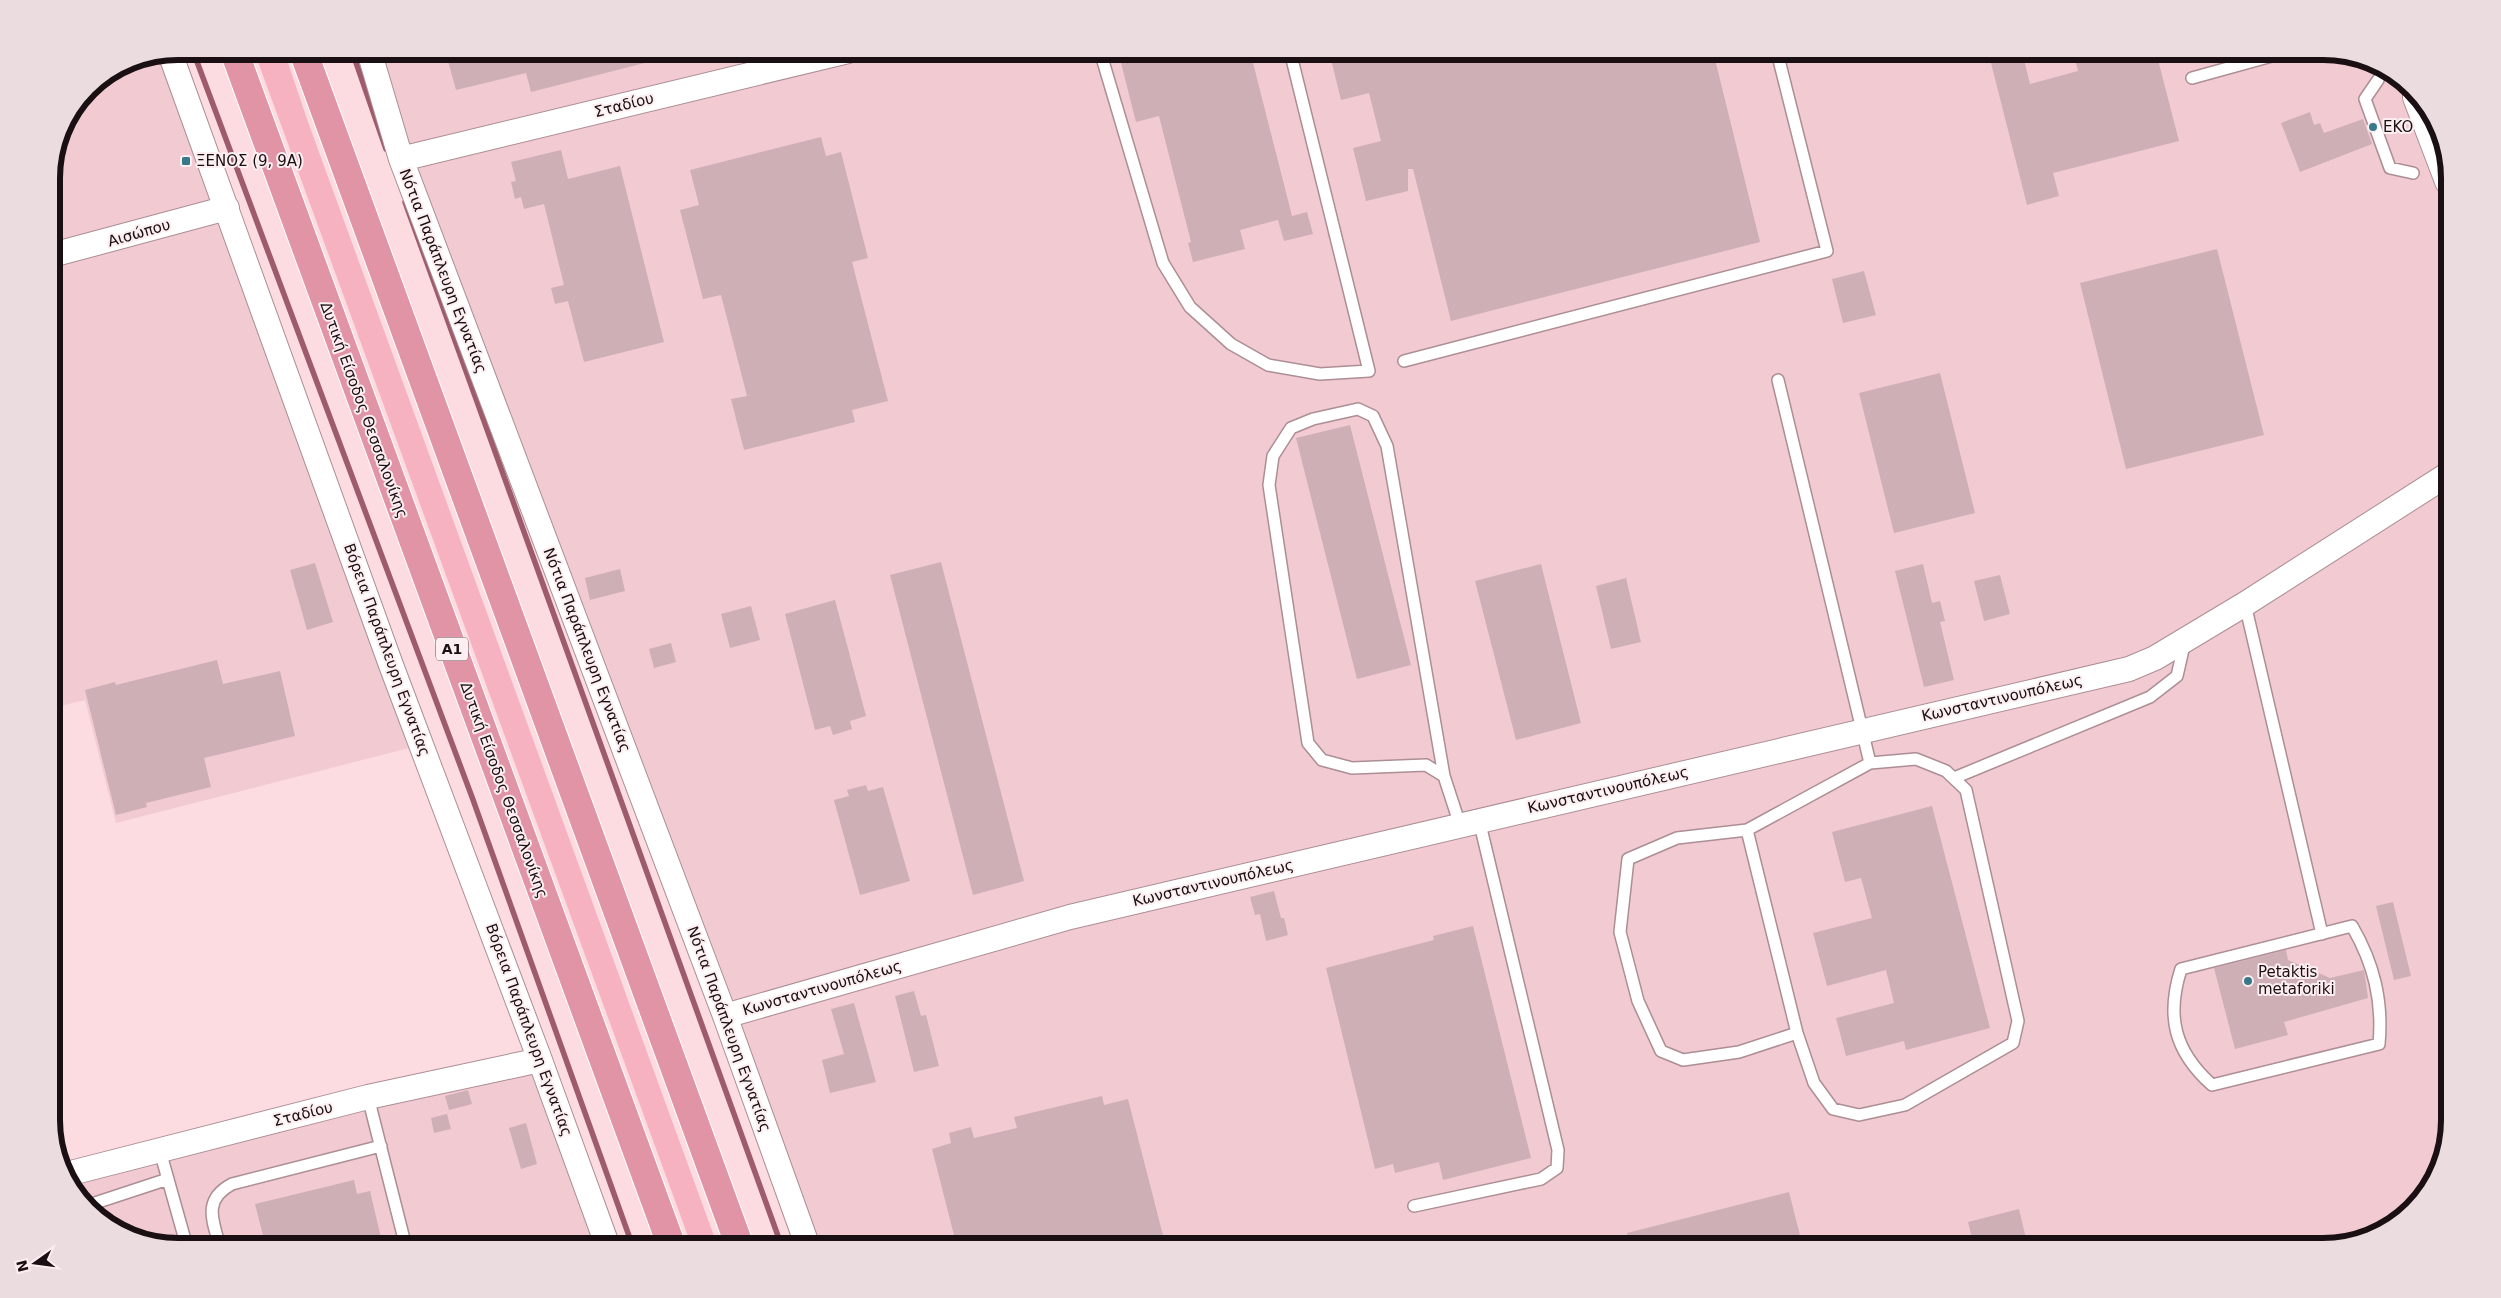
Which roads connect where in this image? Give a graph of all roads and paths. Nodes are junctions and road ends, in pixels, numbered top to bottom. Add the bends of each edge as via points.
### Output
1 (173, 60) edge
2 (237, 60) edge
3 (306, 60) edge
4 (373, 60) edge
5 (811, 60) edge
6 (1103, 60) edge
7 (1292, 60) edge
8 (1779, 60) edge
9 (2257, 60) edge
10 (2192, 78) dead end
11 (2378, 80) dead end
12 (2427, 123) edge
13 (2437, 149) edge
14 (401, 159) junction
15 (2413, 173) dead end
16 (227, 208) junction
17 (60, 253) edge
18 (1404, 361) dead end
19 (1778, 380) dead end
20 (2441, 479) edge
21 (2245, 604) junction
22 (2185, 640) junction
23 (1862, 730) junction
24 (1870, 763) junction
25 (1444, 776) junction
26 (1954, 778) junction
27 (1469, 822) junction
28 (1747, 830) junction
29 (2322, 934) junction
30 (725, 1016) junction
31 (1798, 1033) junction
32 (540, 1060) junction
33 (368, 1098) junction
34 (381, 1146) junction
35 (160, 1151) junction
36 (72, 1173) edge
37 (168, 1180) junction
38 (94, 1203) edge
39 (1414, 1206) dead end
40 (184, 1238) edge
41 (218, 1238) edge
42 (404, 1238) edge
43 (605, 1238) edge
44 (669, 1238) edge
45 (737, 1238) edge
46 (805, 1238) edge

1 - 16 street, Βόρεια Παράπλευρη Εγνατίας
2 - 44 highway, Δυτική Είσοδος Θεσσαλονίκης / Α1
3 - 45 highway
4 - 14 street, Νότια Παράπλευρη Εγνατίας
5 - 14 street, Σταδίου
6 - 7 lane via 1163,263 1190,307 1231,344 1268,364 1320,374 1369,371
8 - 18 lane via 1827,251
9 - 10 lane
11 - 15 lane via 2365,100 2390,168
12 - 13 street
14 - 30 street, Νότια Παράπλευρη Εγνατίας
16 - 17 street, Αισώπου
16 - 32 street, Βόρεια Παράπλευρη Εγνατίας via 395,674
19 - 23 lane
20 - 21 street, Κωνσταντινουπόλεως
21 - 22 street, Κωνσταντινουπόλεως
21 - 29 lane
22 - 23 street, Κωνσταντινουπόλεως via 2155,658 2115,673
22 - 26 lane via 2177,676 2150,697
23 - 24 lane
23 - 27 street, Κωνσταντινουπόλεως
24 - 26 lane via 1916,760 1946,771
24 - 28 lane
25 - 25 lane via 1426,765 1352,768 1322,760 1308,743 1269,485 1273,456 1291,428 1312,419 1358,409 1373,416 1387,446
25 - 27 lane
26 - 31 lane via 1966,790 2014,1002 2018,1021 2013,1043 1905,1105 1859,1115 1833,1109 1814,1083
27 - 30 street, Κωνσταντινουπόλεως via 1070,917
27 - 39 lane via 1558,1150 1557,1168 1541,1178
28 - 31 lane
28 - 31 lane via 1677,838 1628,859 1620,932 1638,1001 1661,1051 1683,1060 1739,1052
29 - 29 lane via 2352,926 2362,944 2376,982 2381,1023 2379,1044 2212,1085 2189,1062 2176,1032 2173,1000 2182,969
30 - 46 street, Νότια Παράπλευρη Εγνατίας
32 - 33 street, Σταδίου
32 - 43 street, Βόρεια Παράπλευρη Εγνατίας
33 - 34 lane
33 - 35 street, Σταδίου
34 - 41 lane via 232,1184 215,1199 211,1212
34 - 42 lane
35 - 36 street, Σταδίου
35 - 37 lane
37 - 38 lane
37 - 40 lane

